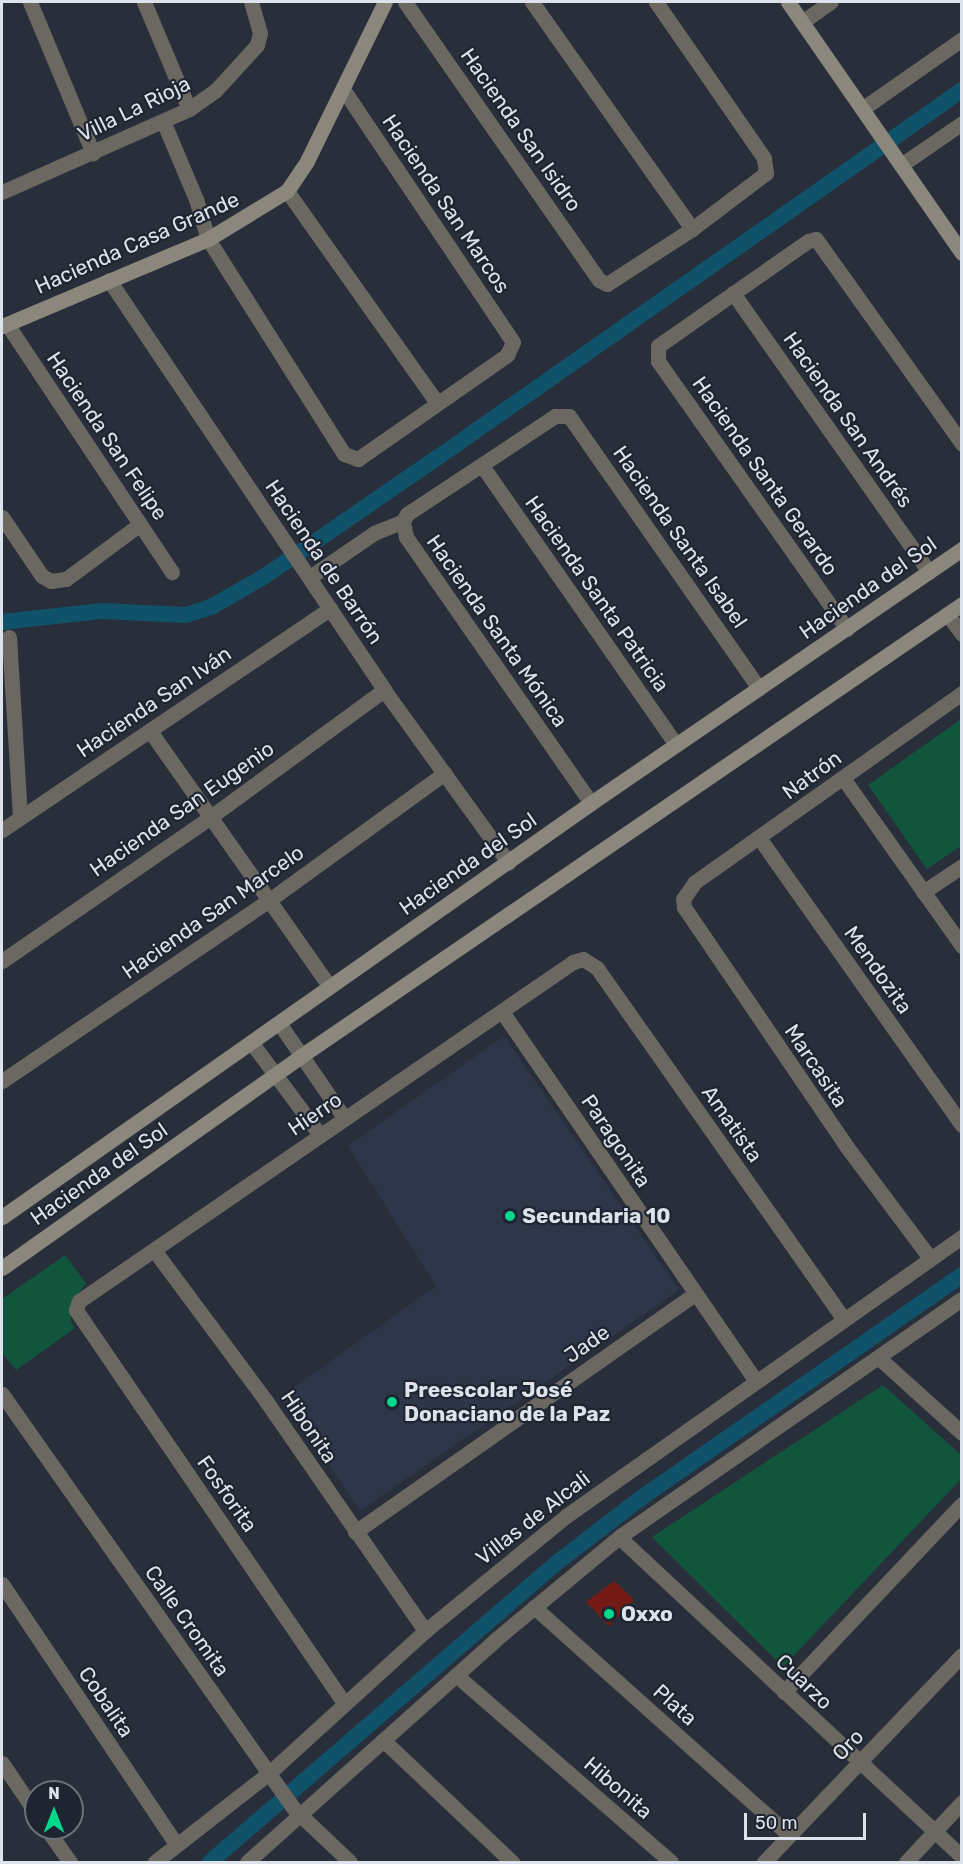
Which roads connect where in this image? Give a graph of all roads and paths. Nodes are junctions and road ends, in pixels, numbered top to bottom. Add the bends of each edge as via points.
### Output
1 (30, 2) edge
2 (144, 2) edge
3 (385, 2) edge
4 (405, 2) edge
5 (532, 2) edge
6 (656, 2) edge
7 (788, 2) edge
8 (831, 2) edge
9 (252, 3) edge
10 (802, 22) junction
11 (962, 39) edge
12 (343, 89) junction
13 (189, 109) junction
14 (865, 113) junction
15 (163, 121) junction
16 (962, 123) edge
17 (93, 153) junction
18 (897, 160) junction
19 (287, 191) junction
20 (2, 192) edge
21 (692, 229) junction
22 (208, 239) junction
23 (962, 253) edge
24 (109, 280) junction
25 (733, 293) junction
26 (4, 325) edge
27 (437, 403) junction
28 (562, 414) joint
29 (962, 444) edge
30 (483, 467) junction
31 (2, 517) edge
32 (403, 521) junction
33 (140, 524) junction
34 (962, 549) edge
35 (172, 572) dead end
36 (307, 572) junction
37 (929, 572) junction
38 (962, 604) edge
39 (330, 609) junction
40 (947, 614) junction
41 (847, 628) junction
42 (962, 634) edge
43 (9, 637) dead end
44 (6, 688) edge
45 (759, 688) junction
46 (384, 690) junction
47 (962, 693) edge
48 (150, 730) junction
49 (676, 745) junction
50 (445, 773) junction
51 (843, 778) junction
52 (591, 803) junction
53 (20, 818) junction
54 (209, 818) junction
55 (2, 830) edge
56 (760, 839) junction
57 (509, 863) junction
58 (962, 866) edge
59 (686, 890) joint
60 (923, 892) junction
61 (268, 901) junction
62 (962, 946) edge
63 (583, 959) joint
64 (2, 961) edge
65 (329, 986) junction
66 (503, 1013) junction
67 (279, 1023) junction
68 (251, 1042) junction
69 (301, 1056) junction
70 (276, 1075) junction
71 (2, 1081) edge
72 (345, 1119) junction
73 (962, 1125) edge
74 (320, 1135) junction
75 (2, 1217) edge
76 (962, 1237) edge
77 (154, 1250) junction
78 (930, 1258) junction
79 (2, 1268) edge
80 (695, 1294) junction
81 (962, 1299) edge
82 (76, 1310) joint
83 (843, 1318) junction
84 (879, 1358) junction
85 (756, 1381) junction
86 (2, 1394) edge
87 (962, 1433) edge
88 (962, 1504) edge
89 (356, 1532) junction
90 (619, 1537) junction
91 (2, 1584) edge
92 (534, 1607) junction
93 (425, 1631) junction
94 (962, 1655) edge
95 (456, 1675) junction
96 (784, 1692) junction
97 (344, 1702) junction
98 (383, 1740) junction
99 (2, 1763) edge
100 (859, 1764) junction
101 (271, 1777) junction
102 (24, 1795) edge
103 (962, 1802) edge
104 (297, 1813) junction
105 (934, 1832) junction
106 (789, 1835) junction
107 (54, 1840) edge
108 (176, 1844) junction
109 (962, 1857) edge
110 (70, 1863) edge
111 (155, 1863) edge
112 (247, 1863) edge
113 (350, 1863) edge
114 (512, 1863) edge
115 (670, 1863) edge
116 (764, 1863) edge
117 (906, 1863) edge

1 - 17 street
2 - 13 street
3 - 12 street, Hacienda Casa Grande
4 - 21 street, Hacienda San Isidro via 603,283 612,283
5 - 21 street
6 - 21 street via 764,158 766,173
7 - 10 street
8 - 10 street
9 - 13 street, Villa La Rioja via 260,33 251,55 215,91
10 - 14 street
11 - 14 street
12 - 19 street, Hacienda Casa Grande via 307,161
12 - 27 street, Hacienda San Marcos via 513,342 507,355
13 - 15 street, Villa La Rioja
14 - 18 street
15 - 17 street, Villa La Rioja
15 - 22 street via 196,199
16 - 18 street
17 - 20 street, Villa La Rioja
18 - 23 street
19 - 22 street, Hacienda Casa Grande via 260,211
19 - 27 street
22 - 24 street, Hacienda Casa Grande
22 - 27 street via 351,459 365,455
24 - 26 street, Hacienda Casa Grande
24 - 36 street, Hacienda de Barrón
25 - 29 street via 813,239 822,243
25 - 37 street, Hacienda San Andrés
25 - 41 street, Hacienda Santa Gerardo via 658,346 658,361
26 - 33 street, Hacienda San Felipe
28 - 30 street, Hacienda Santa Mónica
28 - 45 street, Hacienda Santa Isabel via 575,422
30 - 32 street, Hacienda Santa Mónica via 406,514
30 - 49 street, Hacienda Santa Patricia
31 - 33 street via 42,576 51,582 66,579
32 - 36 street via 374,533
32 - 52 street, Hacienda Santa Mónica via 406,537
33 - 35 street, Hacienda San Felipe
34 - 37 street, Hacienda del Sol
36 - 39 street, Hacienda de Barrón
37 - 41 street, Hacienda del Sol
38 - 40 street, Hacienda del Sol
39 - 46 street, Hacienda de Barrón
39 - 48 street, Hacienda San Iván
40 - 42 street
40 - 69 street, Hacienda del Sol
41 - 45 street, Hacienda del Sol
43 - 44 street
44 - 53 street
45 - 49 street, Hacienda del Sol
46 - 50 street, Hacienda de Barrón
46 - 54 street, Hacienda San Eugenio
47 - 51 street, Natrón
48 - 53 street, Hacienda San Iván
48 - 54 street
49 - 52 street, Hacienda del Sol
50 - 57 street, Hacienda de Barrón
50 - 61 street, Hacienda San Marcelo
51 - 56 street, Natrón
51 - 60 street
52 - 57 street, Hacienda del Sol
53 - 55 street, Hacienda San Iván
54 - 61 street
54 - 64 street, Hacienda San Eugenio
56 - 59 street, Natrón
56 - 73 street, Mendozita
57 - 65 street, Hacienda del Sol
58 - 60 street
59 - 78 street, Marcasita via 684,907 847,1147
60 - 62 street
61 - 65 street
61 - 71 street, Hacienda San Marcelo
63 - 66 street, Hierro via 573,962
63 - 83 street, Amatista via 597,968
65 - 67 street, Hacienda del Sol
66 - 72 street, Hierro
66 - 80 street, Paragonita
67 - 68 street, Hacienda del Sol
67 - 69 street
68 - 70 street
68 - 75 street, Hacienda del Sol
69 - 70 street, Hacienda del Sol
69 - 72 street
70 - 74 street
70 - 79 street, Hacienda del Sol
72 - 74 street, Hierro
74 - 77 street, Hierro
76 - 78 street, Villas de Alcali
77 - 82 street, Hierro via 79,1301
77 - 89 street, Hibonita via 266,1401
78 - 83 street, Villas de Alcali
80 - 85 street, Paragonita
80 - 89 street, Jade
81 - 84 street
82 - 97 street, Fosforita
83 - 85 street, Villas de Alcali
84 - 87 street
84 - 90 street
85 - 93 street, Villas de Alcali via 566,1516
86 - 101 street, Calle Cromita
88 - 96 street
89 - 93 street, Hibonita
90 - 92 street
90 - 96 street, Cuarzo
91 - 108 street, Cobalita
92 - 95 street
92 - 106 street, Plata
93 - 97 street, Villas de Alcali
94 - 100 street, Oro
95 - 98 street
95 - 115 street, Hibonita
96 - 100 street, Cuarzo
97 - 101 street, Villas de Alcali
98 - 104 street
98 - 114 street
99 - 102 street
100 - 105 street, Cuarzo
100 - 106 street, Oro
101 - 104 street, Calle Cromita
101 - 108 street, Villas de Alcali
103 - 105 street
104 - 112 street
104 - 113 street, Calle Cromita
105 - 109 street, Cuarzo
105 - 117 street
106 - 116 street, Oro
107 - 110 street
108 - 111 street, Villas de Alcali

